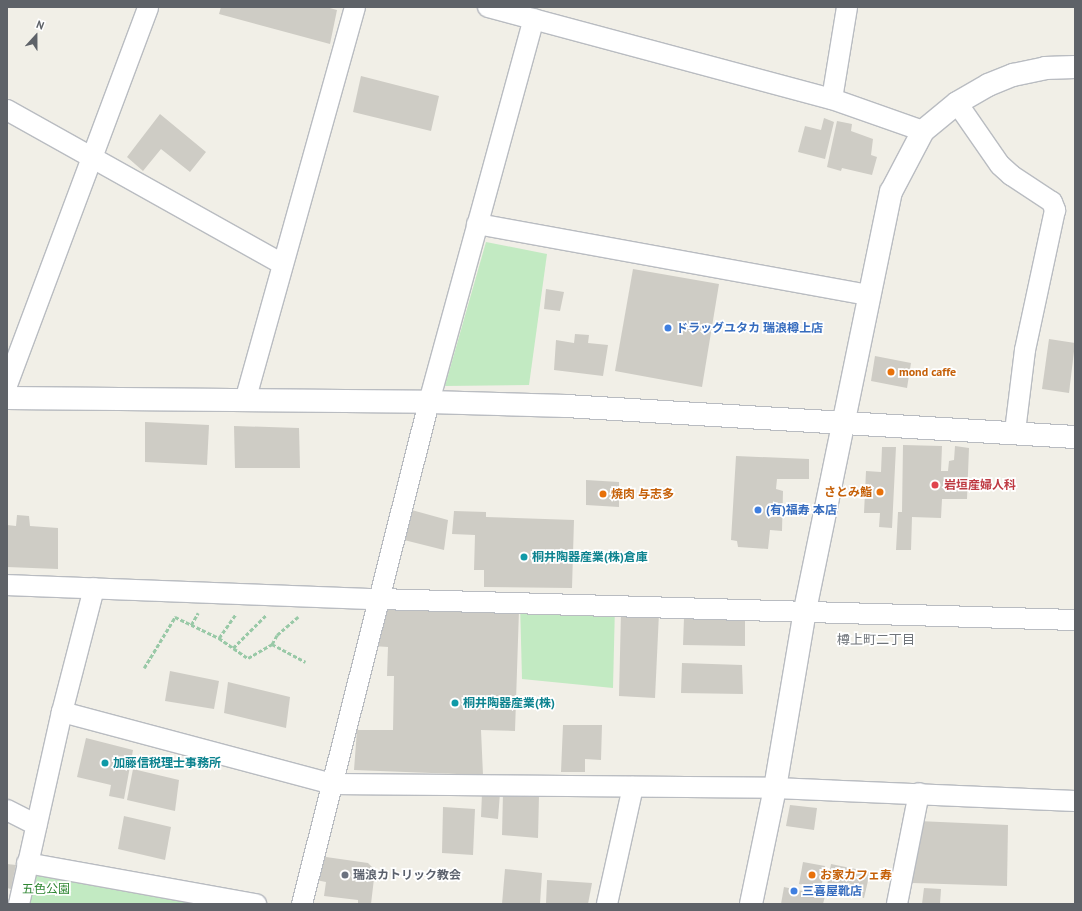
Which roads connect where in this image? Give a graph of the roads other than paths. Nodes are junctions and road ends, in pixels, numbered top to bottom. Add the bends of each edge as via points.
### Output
1 (148, 7) edge
2 (355, 7) edge
3 (488, 7) edge
4 (847, 7) edge
5 (534, 19) junction
6 (1075, 67) edge
7 (832, 99) junction
8 (957, 103) junction
9 (7, 110) edge
10 (923, 131) junction
11 (94, 158) junction
12 (477, 224) junction
13 (283, 264) junction
14 (869, 295) junction
15 (7, 385) edge
16 (7, 398) edge
17 (245, 401) junction
18 (429, 402) junction
19 (843, 424) junction
20 (1015, 432) junction
21 (1075, 437) edge
22 (7, 585) edge
23 (94, 588) junction
24 (379, 599) junction
25 (805, 610) junction
26 (1075, 620) edge
27 (62, 712) junction
28 (332, 784) junction
29 (633, 787) junction
30 (774, 788) junction
31 (919, 794) junction
32 (1075, 801) edge
33 (7, 810) edge
34 (36, 825) junction
35 (27, 863) junction
36 (19, 904) edge
37 (256, 904) edge
38 (302, 904) edge
39 (607, 904) edge
40 (751, 904) edge
41 (897, 904) edge

1 - 11 street
2 - 13 street
3 - 5 street
4 - 7 street
5 - 7 street
5 - 12 street
6 - 8 street via 1045,68 1013,75 988,85
7 - 10 street
8 - 10 street
8 - 20 street via 1000,164 1011,175 1052,202 1055,210 1025,350
9 - 11 street
10 - 14 street via 891,192
11 - 13 street
11 - 15 street
12 - 14 street
12 - 18 street
13 - 17 street
14 - 19 street
16 - 17 street
17 - 18 street
18 - 19 street via 566,406
18 - 24 street
19 - 20 street
19 - 25 street
20 - 21 street
22 - 23 street
23 - 24 street
23 - 27 street
24 - 25 street
24 - 28 street
25 - 26 street
25 - 30 street
27 - 28 street
27 - 34 street
28 - 29 street
28 - 38 street
29 - 30 street
29 - 39 street
30 - 31 street
30 - 40 street
31 - 32 street
31 - 41 street
33 - 34 street
34 - 35 street
35 - 36 street
35 - 37 street

